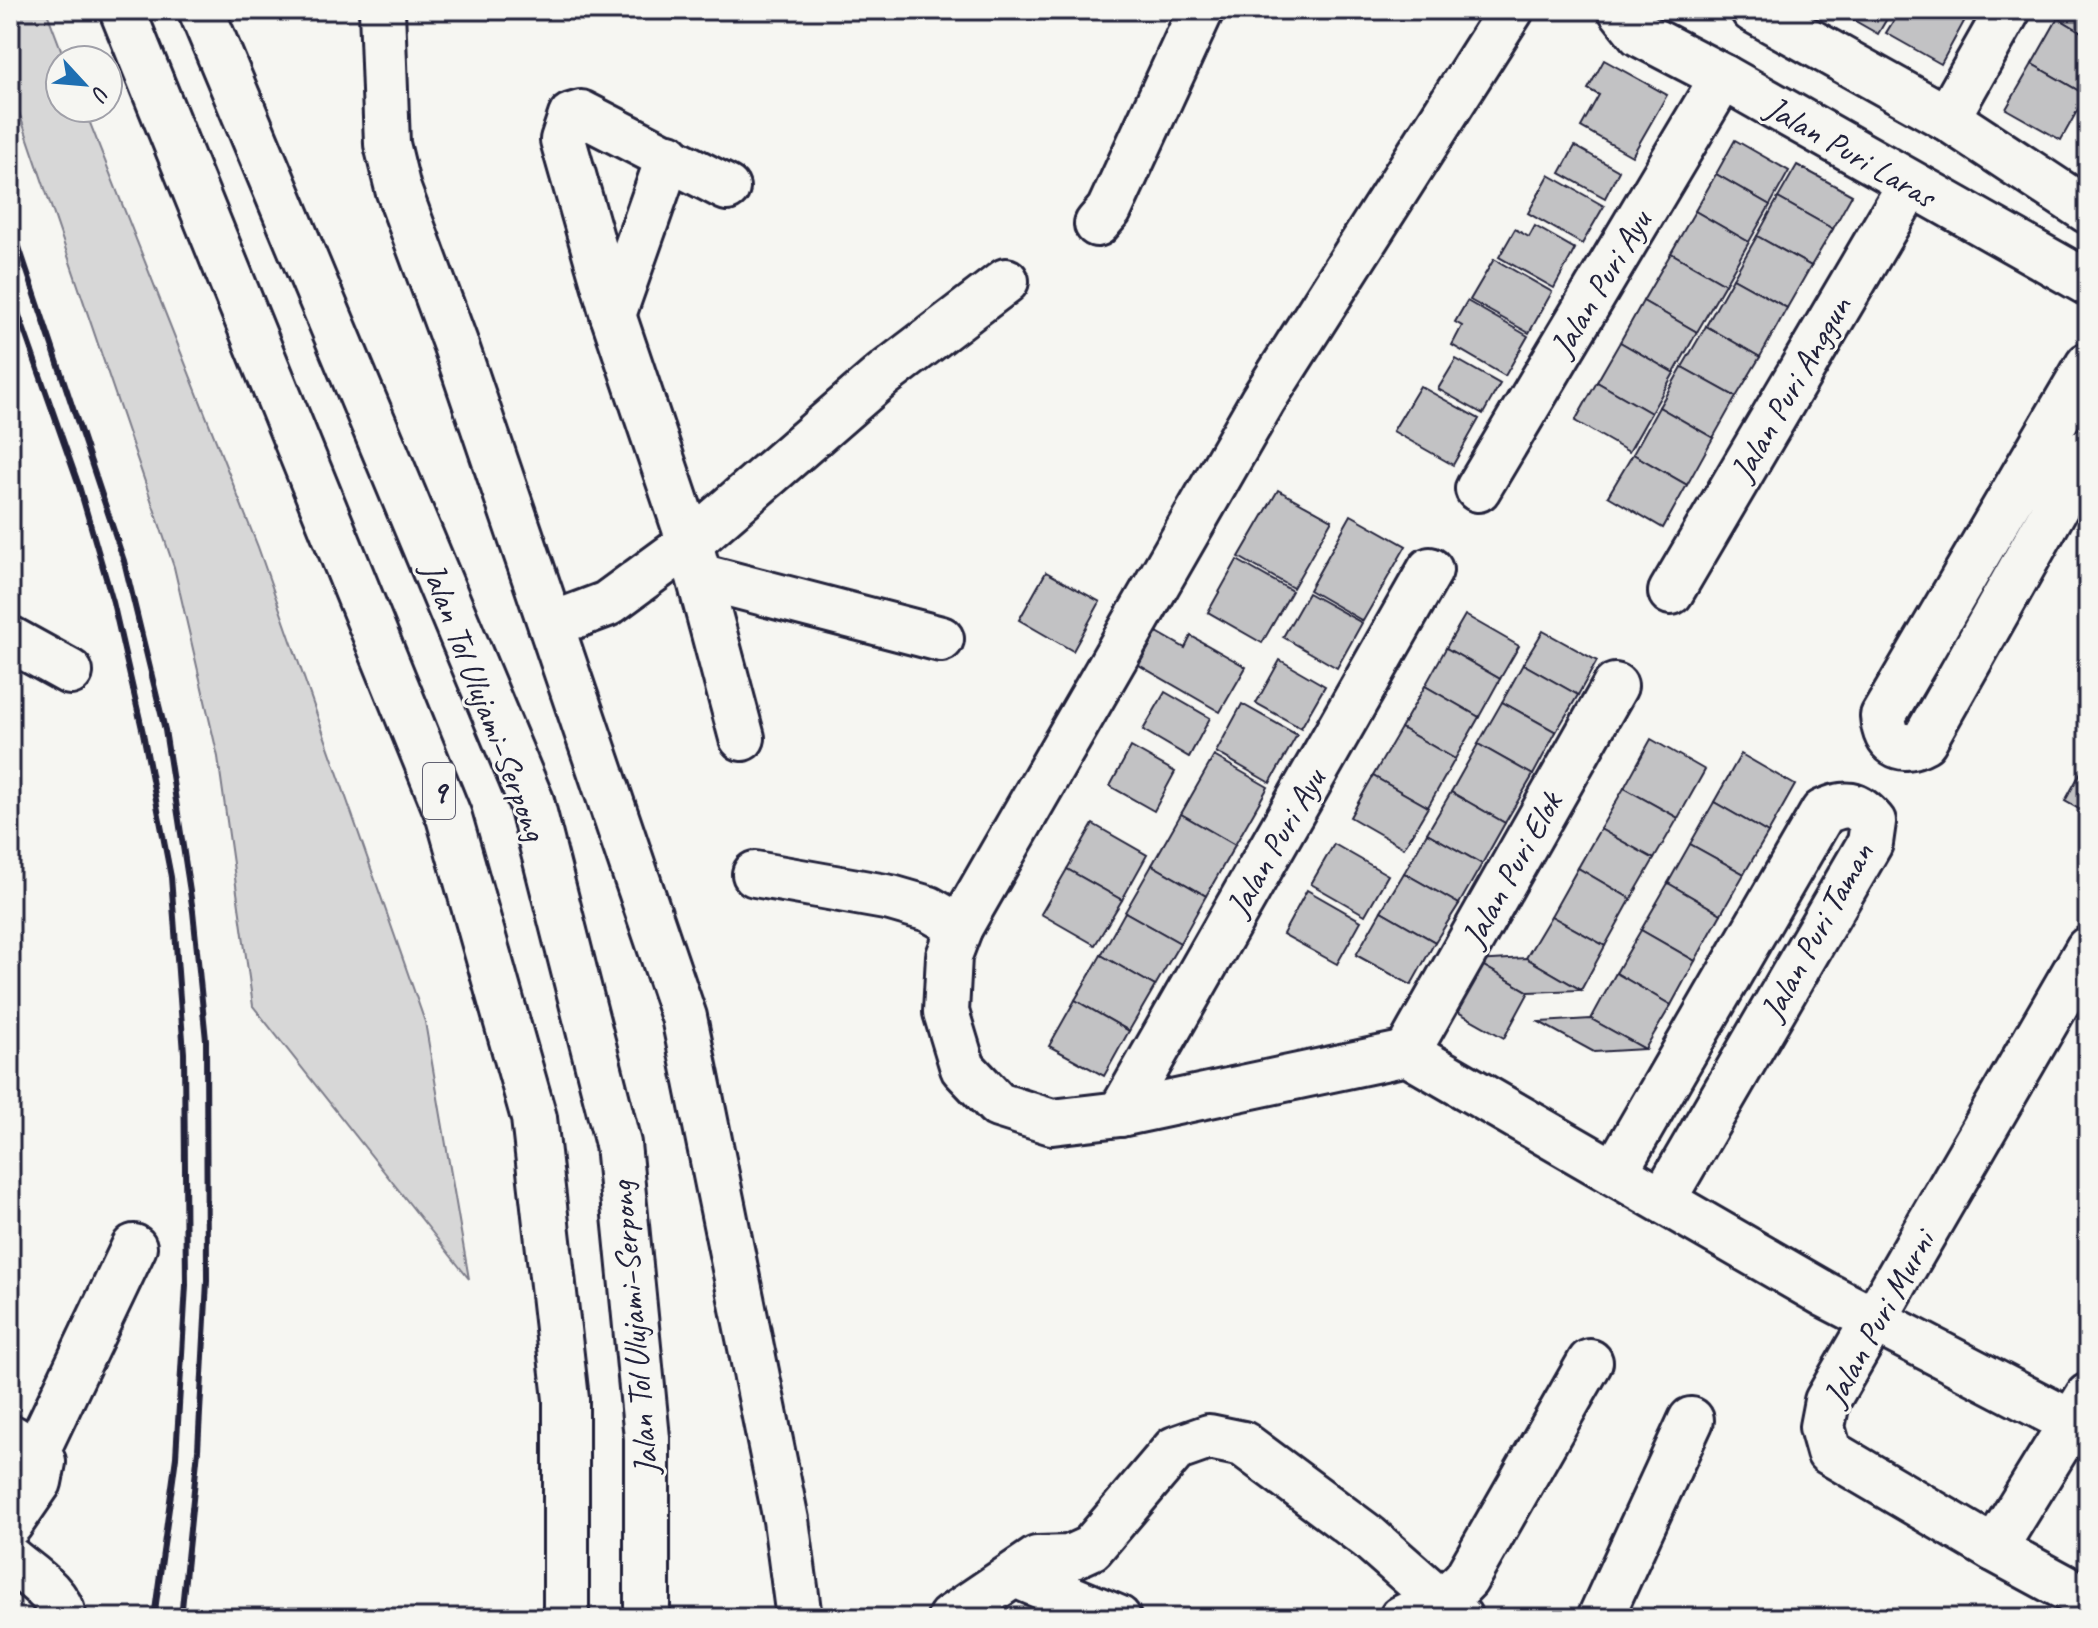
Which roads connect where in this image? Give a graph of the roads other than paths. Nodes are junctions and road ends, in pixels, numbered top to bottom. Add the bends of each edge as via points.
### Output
1 (122, 10) edge
2 (201, 10) edge
3 (382, 10) edge
4 (1201, 10) edge
5 (1511, 10) edge
6 (1621, 10) edge
7 (1753, 10) edge
8 (2008, 10) edge
9 (1723, 77) junction
10 (1947, 118) junction
11 (669, 156) junction
12 (1910, 185) junction
13 (727, 188) dead end
14 (2088, 211) edge
15 (1097, 224) dead end
16 (1006, 281) dead end
17 (2088, 283) edge
18 (613, 315) junction
19 (2088, 365) edge
20 (2088, 450) edge
21 (1478, 489) dead end
22 (694, 560) junction
23 (1430, 570) dead end
24 (1671, 592) dead end
25 (551, 625) junction
26 (10, 639) edge
27 (941, 639) dead end
28 (70, 672) dead end
29 (1615, 686) dead end
30 (742, 738) dead end
31 (755, 874) dead end
32 (960, 927) junction
33 (2088, 949) edge
34 (1407, 1053) junction
35 (1120, 1114) junction
36 (1615, 1172) junction
37 (1663, 1200) junction
38 (134, 1247) dead end
39 (1875, 1321) junction
40 (1590, 1362) dead end
41 (2083, 1417) edge
42 (1691, 1420) dead end
43 (23, 1445) edge
44 (10, 1524) edge
45 (1994, 1549) junction
46 (10, 1559) edge
47 (1015, 1575) junction
48 (2088, 1600) edge
49 (1450, 1608) edge
50 (64, 1618) edge
51 (566, 1618) edge
52 (647, 1618) edge
53 (799, 1618) edge
54 (950, 1618) edge
55 (1118, 1618) edge
56 (1402, 1618) edge
57 (1600, 1618) edge

1 - 51 main road, 9 via 449,817 534,1118 566,1399
2 - 52 main road, Jalan Tol Ulujami–Serpong via 531,801 618,1144 647,1438
3 - 25 main road via 387,144 398,189
4 - 15 main road via 1109,210
5 - 32 main road via 1263,400
6 - 9 main road, Jalan Puri Laras via 1640,34
7 - 10 main road
8 - 10 main road
9 - 12 main road, Jalan Puri Laras
9 - 21 main road, Jalan Puri Ayu
10 - 14 main road
11 - 13 main road
11 - 18 main road
11 - 18 main road via 581,113 571,116 564,132
12 - 17 main road, Jalan Puri Laras
12 - 24 main road, Jalan Puri Anggun
16 - 22 main road via 883,375
18 - 22 main road
19 - 20 main road via 1883,716 1884,732 1895,745 1911,748 1924,741
22 - 25 main road via 607,604
22 - 27 main road
22 - 30 main road
23 - 35 main road, Jalan Puri Ayu
25 - 53 main road via 684,1017 786,1520
26 - 28 main road
29 - 34 main road, Jalan Puri Elok
31 - 32 main road via 891,898 929,909
32 - 35 main road via 949,956 946,1012 963,1068 998,1105 1052,1122
33 - 39 main road, Jalan Puri Murni
34 - 35 main road
34 - 36 main road
36 - 37 main road
36 - 37 main road, Jalan Puri Taman via 1823,812 1841,804 1860,808 1873,822 1870,843
37 - 39 main road
38 - 43 main road
39 - 41 main road
39 - 45 main road, Jalan Puri Murni via 1827,1401 1822,1427 1829,1452
40 - 49 main road
41 - 45 main road
42 - 57 main road
43 - 44 main road via 43,1462 39,1482
45 - 48 main road, Jalan Puri Murni
46 - 50 main road via 49,1592
47 - 49 main road via 1037,1559 1069,1558 1091,1548 1175,1449 1209,1437 1243,1444 1368,1537
47 - 54 main road
47 - 55 main road
49 - 56 main road

